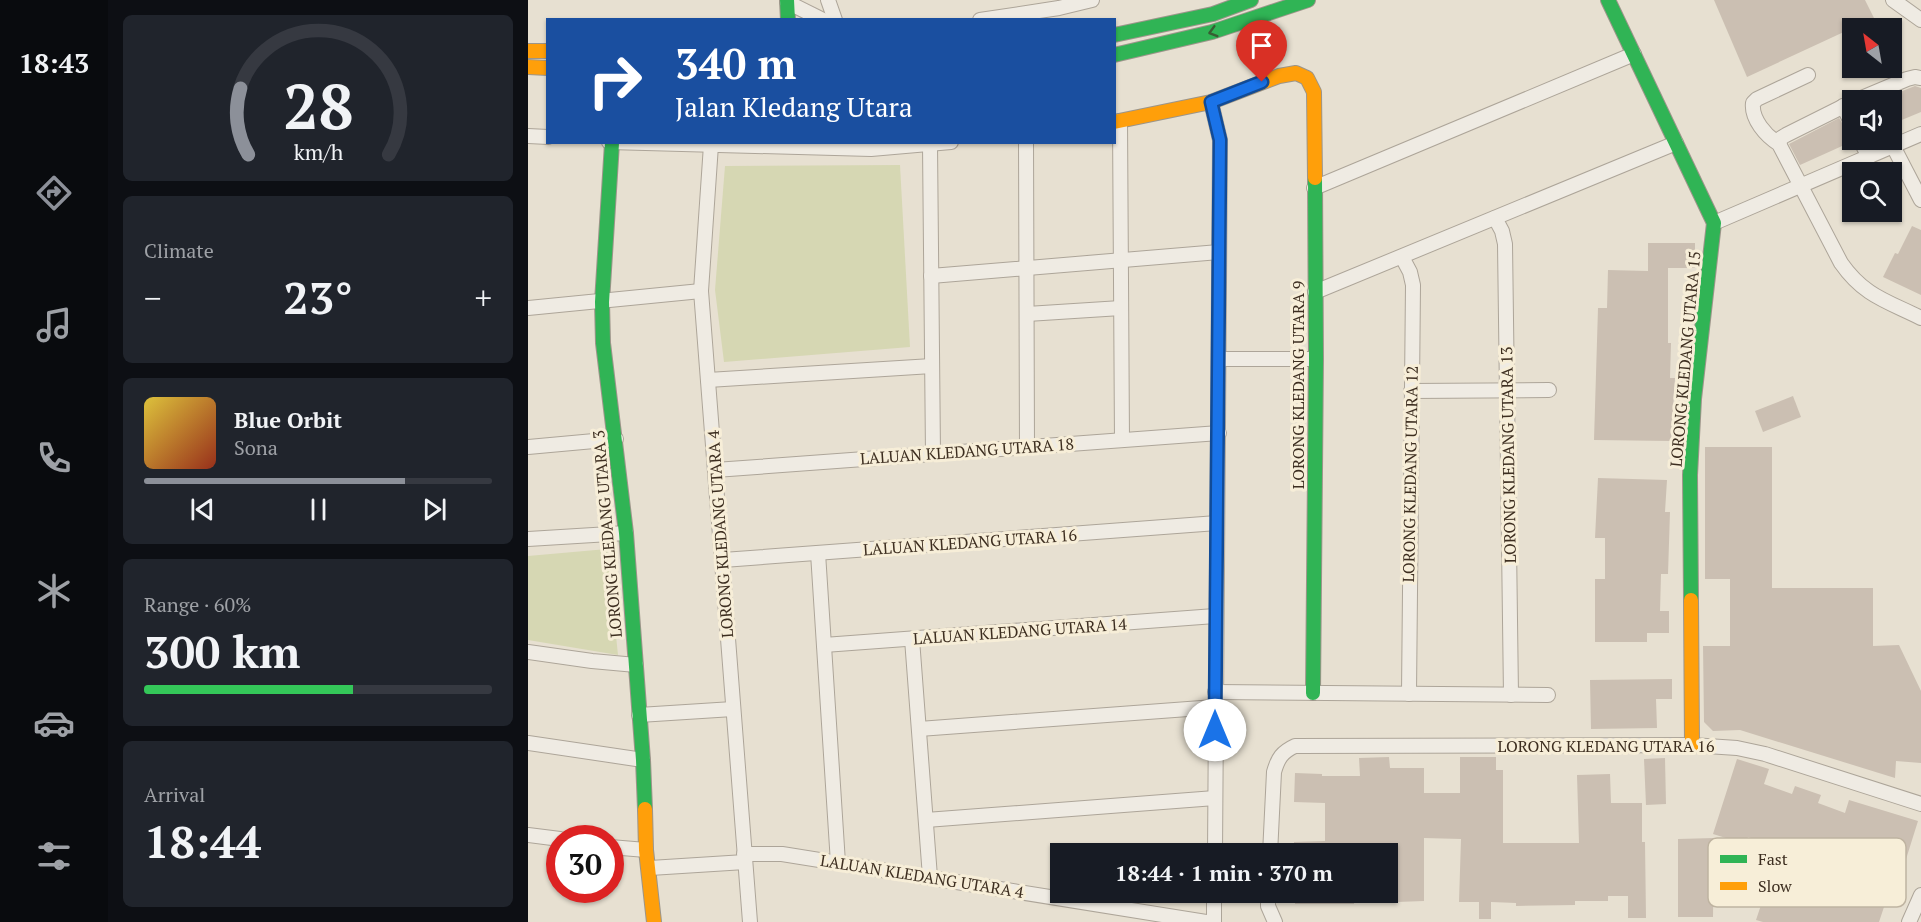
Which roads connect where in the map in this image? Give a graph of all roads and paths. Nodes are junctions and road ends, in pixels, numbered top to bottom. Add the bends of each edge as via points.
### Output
1 (828, 0) edge
2 (1092, 0) edge
3 (1251, 0) edge
4 (1308, 0) edge
5 (1608, 0) edge
6 (1893, 0) edge
7 (787, 1) edge
8 (1060, 9) edge
9 (788, 18) edge
10 (819, 18) edge
11 (834, 18) edge
12 (995, 18) edge
13 (1921, 20) edge
14 (1116, 35) edge
15 (528, 51) edge
16 (546, 51) edge
17 (1634, 54) junction
18 (1116, 55) edge
19 (528, 67) edge
20 (546, 68) edge
21 (1808, 75) dead end
22 (1921, 78) edge
23 (1881, 90) edge
24 (1211, 102) junction
25 (1842, 107) edge
26 (1117, 121) edge
27 (1921, 134) edge
28 (528, 136) edge
29 (546, 137) edge
30 (1902, 142) edge
31 (1676, 143) junction
32 (610, 144) edge
33 (660, 144) edge
34 (937, 144) edge
35 (1026, 144) edge
36 (1779, 144) junction
37 (711, 145) junction
38 (930, 145) junction
39 (1865, 150) edge
40 (1884, 150) edge
41 (1895, 150) edge
42 (1869, 157) junction
43 (1801, 186) junction
44 (1314, 188) junction
45 (1921, 200) edge
46 (1495, 218) junction
47 (1714, 223) junction
48 (1219, 252) junction
49 (1402, 256) junction
50 (1121, 260) junction
51 (1027, 268) junction
52 (931, 276) junction
53 (701, 291) junction
54 (1315, 292) junction
55 (602, 302) junction
56 (528, 308) edge
57 (1121, 308) junction
58 (1027, 314) junction
59 (1921, 318) edge
60 (1219, 359) junction
61 (1316, 359) junction
62 (932, 366) junction
63 (708, 380) junction
64 (1549, 390) dead end
65 (1411, 391) junction
66 (1507, 391) junction
67 (1219, 433) junction
68 (616, 439) junction
69 (1122, 440) junction
70 (528, 447) edge
71 (1027, 447) junction
72 (933, 454) junction
73 (715, 470) junction
74 (1216, 523) junction
75 (626, 533) junction
76 (528, 539) edge
77 (818, 553) junction
78 (723, 560) junction
79 (1215, 616) junction
80 (912, 639) junction
81 (824, 645) junction
82 (528, 652) edge
83 (636, 665) junction
84 (1215, 692) junction
85 (1313, 693) junction
86 (1409, 694) junction
87 (1511, 695) junction
88 (1548, 695) dead end
89 (1215, 707) junction
90 (732, 709) junction
91 (639, 715) junction
92 (919, 729) junction
93 (528, 743) edge
94 (1692, 745) junction
95 (643, 760) junction
96 (1215, 798) junction
97 (1921, 804) edge
98 (926, 820) junction
99 (528, 835) edge
100 (546, 837) edge
101 (1215, 843) edge
102 (1271, 843) edge
103 (624, 848) edge
104 (646, 850) junction
105 (745, 858) junction
106 (838, 863) junction
107 (650, 868) junction
108 (930, 877) junction
109 (1921, 895) edge
110 (1214, 903) edge
111 (1268, 903) edge
112 (1274, 921) edge
113 (654, 922) edge
114 (750, 922) edge
115 (1206, 922) edge
116 (1214, 922) edge
117 (1909, 922) edge

1 - 11 street
2 - 8 street
3 - 14 street via 1213,14
4 -> 18 street via 1212,33
5 - 17 street
6 - 13 street
7 - 9 street
7 - 10 street
8 - 12 street
15 - 16 street
17 - 31 street
17 - 44 street
19 - 20 street
21 - 36 street via 1753,103 1763,130
22 - 23 street via 1907,79
24 - 26 street
24 - 44 street, LORONG KLEDANG UTARA 9 via 1279,76 1296,73 1307,78 1314,92
24 - 48 street via 1220,140
25 - 36 street via 1786,135
26 - 50 street
27 - 30 street
28 - 29 street
31 - 46 street
31 - 47 street
32 - 55 street, LORONG KLEDANG UTARA 3
33 - 37 street
34 - 38 street
35 - 51 street
36 - 43 street
37 - 38 street via 871,149
37 - 53 street, LORONG KLEDANG UTARA 4
38 - 52 street
39 - 42 street
40 - 42 street
41 - 45 street
42 - 43 street
43 - 47 street
43 - 59 street via 1853,280 1866,291
44 - 54 street, LORONG KLEDANG UTARA 9
46 - 49 street
46 - 66 street, LORONG KLEDANG UTARA 13 via 1506,244
47 - 94 street, LORONG KLEDANG UTARA 15 via 1694,399 1691,464
48 - 50 street
48 - 60 street
49 - 54 street
49 - 65 street, LORONG KLEDANG UTARA 12 via 1413,285
50 - 51 street
50 - 57 street
51 - 52 street
51 - 58 street
52 - 62 street
53 - 55 street
53 - 63 street, LORONG KLEDANG UTARA 4
54 - 61 street, LORONG KLEDANG UTARA 9
55 - 56 street
55 - 68 street, LORONG KLEDANG UTARA 3 via 603,343
57 - 58 street
57 - 69 street
58 - 71 street
60 - 61 street
60 - 67 street
61 - 85 street, LORONG KLEDANG UTARA 9
62 - 63 street
62 - 72 street
63 - 73 street, LORONG KLEDANG UTARA 4
64 - 66 street
65 - 66 street
65 - 86 street, LORONG KLEDANG UTARA 12
66 - 87 street, LORONG KLEDANG UTARA 13
67 - 69 street, LALUAN KLEDANG UTARA 18
67 - 74 street
68 - 70 street
68 - 75 street, LORONG KLEDANG UTARA 3
69 - 71 street, LALUAN KLEDANG UTARA 18
71 - 72 street, LALUAN KLEDANG UTARA 18
72 - 73 street, LALUAN KLEDANG UTARA 18
73 - 78 street, LORONG KLEDANG UTARA 4
74 - 77 street, LALUAN KLEDANG UTARA 16
74 - 79 street
75 - 76 street
75 - 83 street, LORONG KLEDANG UTARA 3
77 - 78 street, LALUAN KLEDANG UTARA 16
77 - 81 street
78 - 90 street, LORONG KLEDANG UTARA 4
79 - 80 street, LALUAN KLEDANG UTARA 14
79 - 84 street
80 - 81 street, LALUAN KLEDANG UTARA 14
80 - 92 street
81 - 106 street
82 - 83 street
83 - 91 street, LORONG KLEDANG UTARA 3
84 - 85 street
84 - 89 street
85 - 86 street
86 - 87 street
87 - 88 street
89 - 92 street
89 - 96 street
90 - 91 street
90 - 105 street, LORONG KLEDANG UTARA 4
91 - 95 street, LORONG KLEDANG UTARA 3
92 - 98 street
93 - 95 street
94 - 97 street, LORONG KLEDANG UTARA 16 via 1766,754
94 - 102 street, LORONG KLEDANG UTARA 16 via 1295,746 1277,760
95 - 104 street, LORONG KLEDANG UTARA 3
96 - 98 street
96 - 101 street
98 - 108 street
99 - 100 street
103 - 104 street
104 - 107 street, LORONG KLEDANG UTARA 3
105 - 106 street, LALUAN KLEDANG UTARA 4 via 782,854
105 - 107 street, LALUAN KLEDANG UTARA 4
105 - 114 street, LORONG KLEDANG UTARA 4
106 - 108 street, LALUAN KLEDANG UTARA 4
107 - 113 street, LORONG KLEDANG UTARA 3
108 - 115 street, LALUAN KLEDANG UTARA 4
109 - 117 street
110 - 116 street
111 - 112 street

